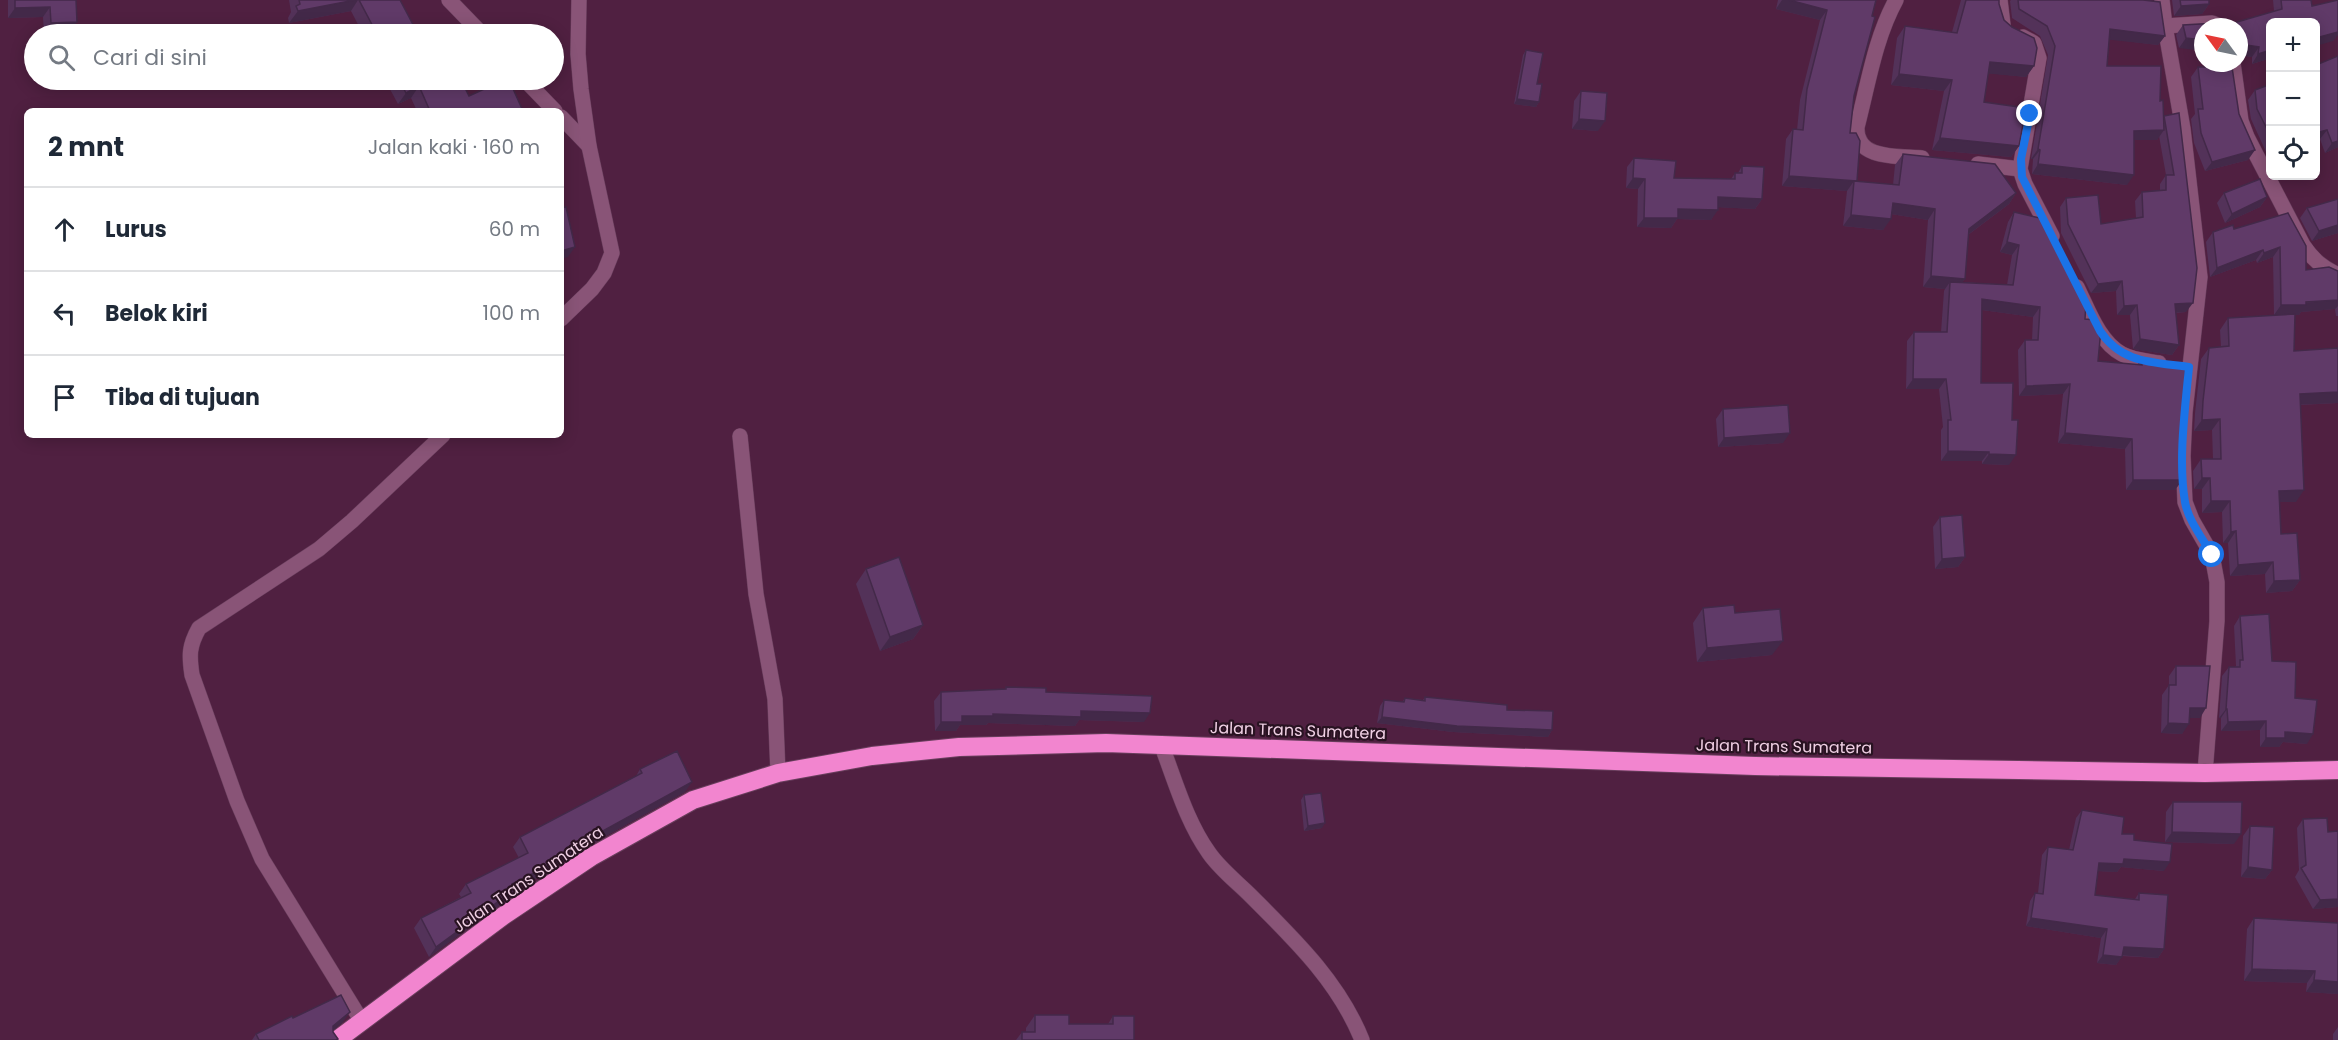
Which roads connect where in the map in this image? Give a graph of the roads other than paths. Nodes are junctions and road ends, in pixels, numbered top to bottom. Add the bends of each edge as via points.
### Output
1 (448, 0) edge
2 (579, 0) edge
3 (1896, 0) edge
4 (2000, 0) edge
5 (2162, 0) edge
6 (472, 24) edge
7 (2194, 24) edge
8 (2165, 26) junction
9 (2234, 72) edge
10 (535, 90) edge
11 (552, 108) edge
12 (564, 120) edge
13 (589, 146) junction
14 (1940, 160) edge
15 (1963, 163) edge
16 (2020, 169) junction
17 (2058, 246) edge
18 (2071, 273) edge
19 (2338, 275) edge
20 (564, 316) edge
21 (2189, 367) junction
22 (740, 436) dead end
23 (440, 438) edge
24 (1161, 744) junction
25 (2338, 771) edge
26 (778, 773) junction
27 (2205, 773) junction
28 (361, 1020) junction
29 (337, 1040) edge
30 (1362, 1040) edge

1 - 6 street
2 - 13 street via 578,54
3 - 14 street via 1879,41 1857,139 1874,153
4 - 16 street via 2005,28 2034,43 2039,58
5 - 8 street
7 - 8 street
8 - 21 street via 2186,151 2200,277
9 - 19 street via 2241,121 2253,152 2303,245 2318,263
10 - 11 street
12 - 13 street
13 - 20 street via 612,253 592,289
15 - 16 street
16 - 17 street
18 - 21 street via 2100,331 2114,349 2129,358
21 - 27 street via 2183,456 2185,502 2212,555 2217,582
22 - 26 street via 756,594 775,699
23 - 28 street via 319,549 200,628 191,642 192,675 248,831
24 - 26 highway, Jalan Trans Sumatera via 959,747 872,756
24 - 27 highway, Jalan Trans Sumatera via 1755,766
24 - 30 street via 1194,828 1210,855 1305,950 1333,987
25 - 27 highway, Jalan Trans Sumatera
26 - 28 highway, Jalan Trans Sumatera via 693,800 591,857
28 - 29 highway, Jalan Trans Sumatera

